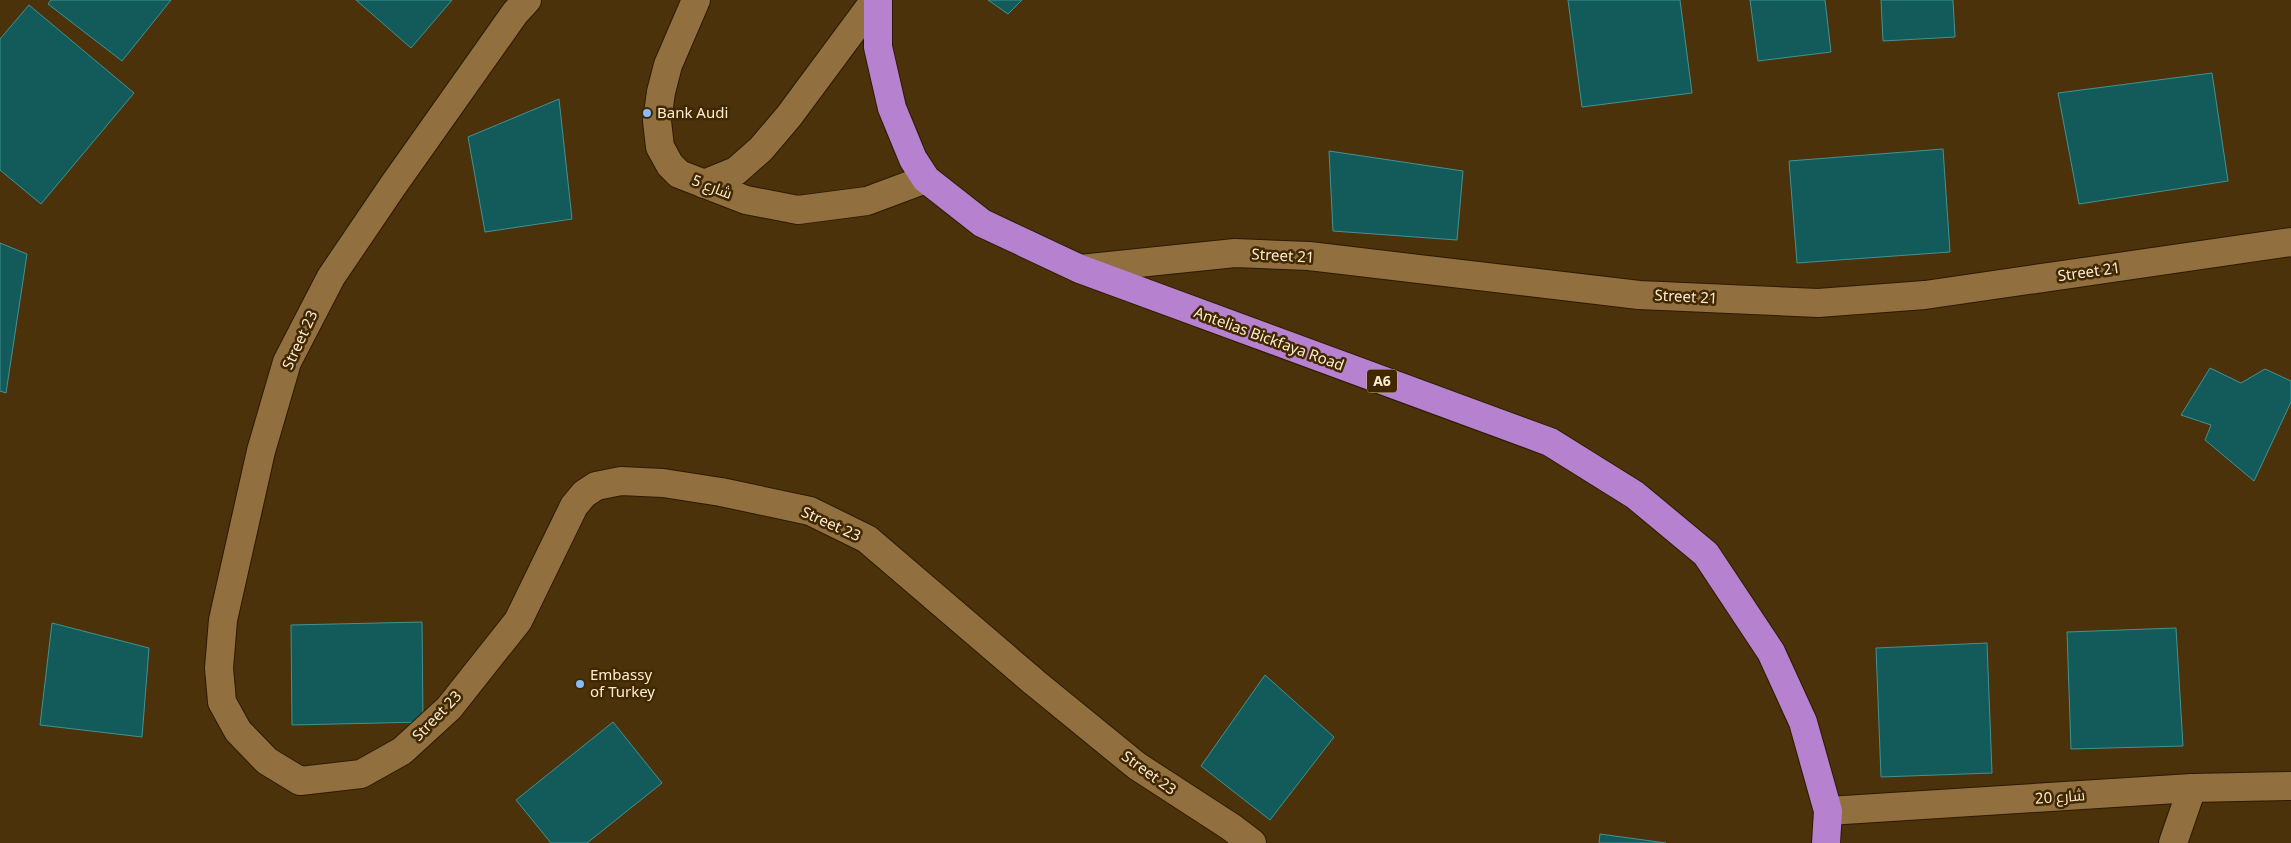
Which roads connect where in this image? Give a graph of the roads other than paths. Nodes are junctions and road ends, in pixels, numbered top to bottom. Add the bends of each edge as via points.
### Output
1 (527, 0) edge
2 (696, 0) edge
3 (877, 0) edge
4 (926, 179) junction
5 (704, 184) junction
6 (2291, 242) edge
7 (1080, 269) junction
8 (2291, 786) edge
9 (2192, 788) junction
10 (1828, 811) junction
11 (1252, 843) edge
12 (1826, 843) edge
13 (2173, 843) edge

1 - 11 street, Street 23 via 331,276 287,362 261,451 223,620 222,702 238,731 268,761 300,781 362,774 402,751 448,708 518,621 574,506 584,494 596,486 621,481 663,483 810,511 867,540 1137,766
2 - 5 street, شارع 5 via 668,65 657,121 660,147 670,165 679,174
3 - 4 highway, Antelias Bickfaya Road / A6 via 878,47 892,108 912,159
3 - 5 street via 760,149 736,171
4 - 5 street, شارع 5 via 867,201 798,210 746,200
4 - 7 highway, Antelias Bickfaya Road / A6 via 982,223
6 - 7 street, Street 21 via 1925,295 1818,303 1640,295 1290,256 1235,253
7 - 10 highway, Antelias Bickfaya Road / A6 via 1550,442 1635,495 1706,554 1771,652 1803,722
8 - 9 street, شارع 20
9 - 10 street, شارع 20
9 - 13 street
10 - 12 highway, Antelias Bickfaya Road / A6

